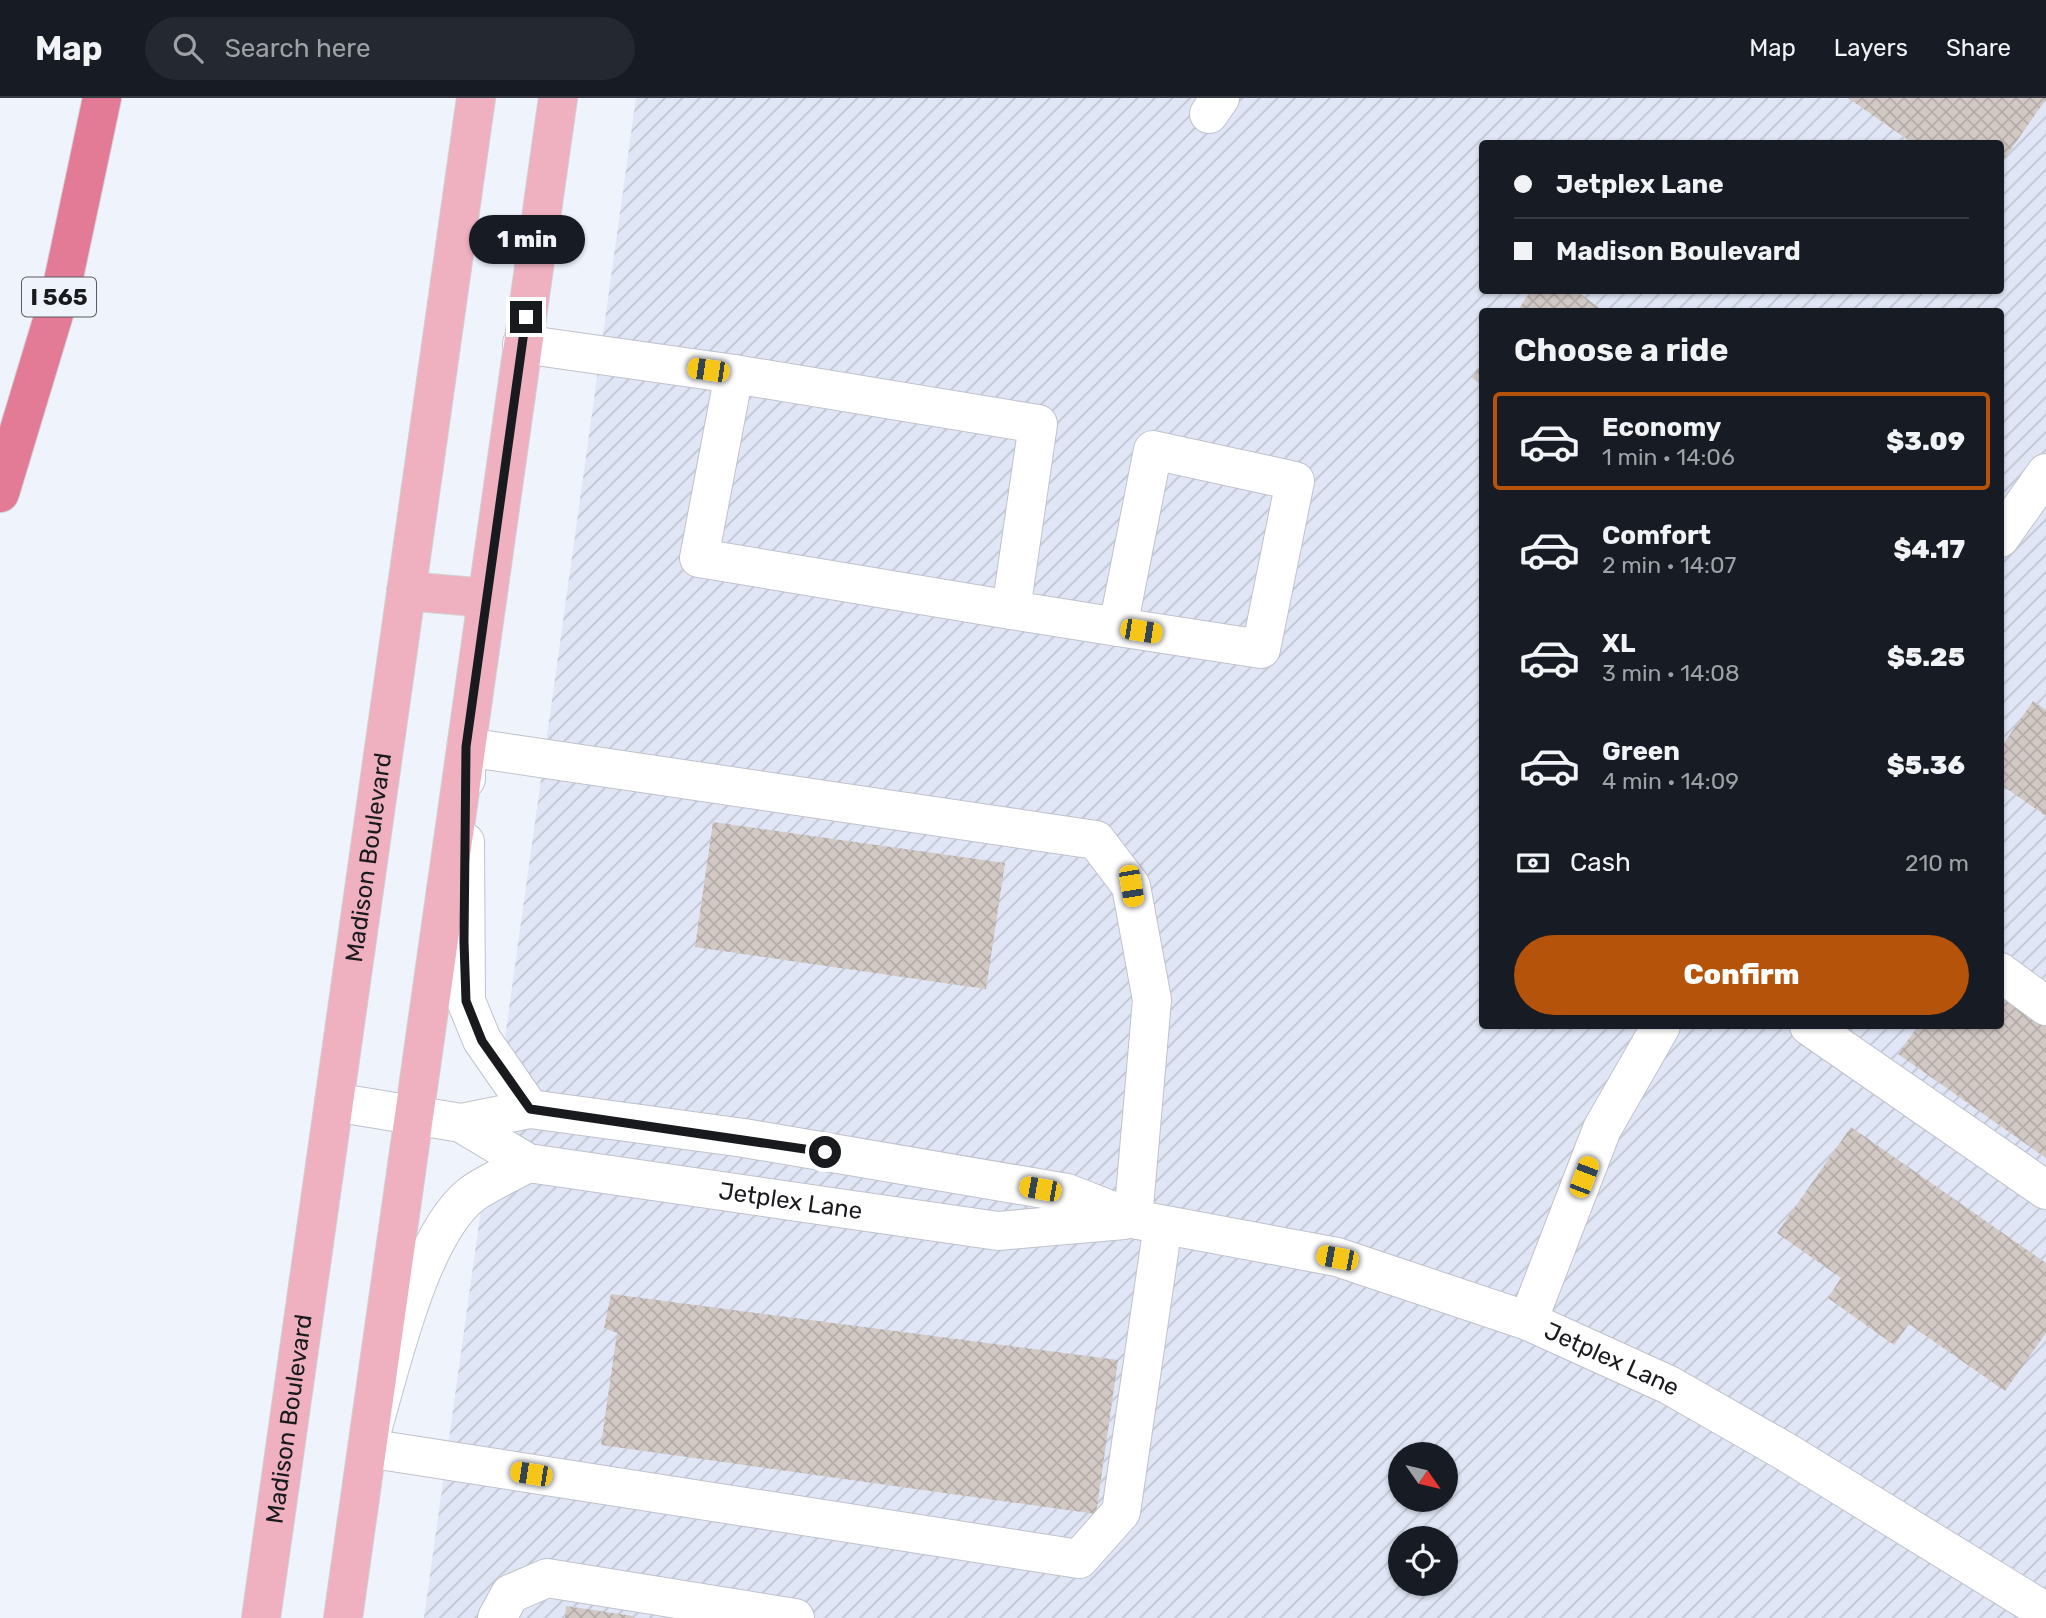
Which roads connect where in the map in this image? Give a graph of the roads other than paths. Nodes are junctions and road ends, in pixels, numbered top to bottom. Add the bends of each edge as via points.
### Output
1 (102, 98) edge
2 (476, 98) edge
3 (558, 98) edge
4 (522, 344) junction
5 (734, 374) junction
6 (2046, 473) edge
7 (0, 492) edge
8 (2004, 532) edge
9 (406, 591) junction
10 (487, 598) junction
11 (1011, 610) junction
12 (1118, 627) junction
13 (466, 747) junction
14 (2004, 975) edge
15 (2046, 1006) edge
16 (1659, 1029) edge
17 (1813, 1029) edge
18 (334, 1102) junction
19 (530, 1109) junction
20 (414, 1114) junction
21 (461, 1123) junction
22 (528, 1163) junction
23 (2046, 1190) edge
24 (1148, 1222) junction
25 (1528, 1321) junction
26 (367, 1448) junction
27 (2046, 1612) edge
28 (261, 1618) edge
29 (343, 1618) edge
30 (496, 1618) edge
31 (795, 1618) edge

1 - 7 highway, I 565 via 61,291
2 - 9 main road, Madison Boulevard
3 - 4 main road
4 - 5 street
4 - 10 main road
5 - 11 street via 1038,424
5 - 11 street via 699,558
6 - 8 street
9 - 10 main road
9 - 18 main road, Madison Boulevard
10 - 13 main road
11 - 12 street
12 - 12 street via 1261,649 1295,481 1153,450
13 - 19 street via 466,1001 482,1041
13 - 20 main road
13 - 24 street via 1096,840 1131,886 1152,1000
14 - 15 street
16 - 25 street via 1602,1129
17 - 23 street
18 - 20 street, Jetplex Lane
18 - 28 main road, Madison Boulevard
19 - 21 street, Jetplex Lane
19 - 24 street, Jetplex Lane via 744,1138 1067,1193
20 - 21 street, Jetplex Lane
20 - 26 main road
21 - 22 street, Jetplex Lane
22 - 24 street, Jetplex Lane via 998,1231
22 - 26 street via 471,1195 441,1228 418,1279
24 - 25 street, Jetplex Lane via 1337,1258
24 - 26 street via 1121,1512 1079,1559
25 - 27 street, Jetplex Lane via 1669,1385
26 - 29 main road
30 - 31 street via 510,1594 547,1578

